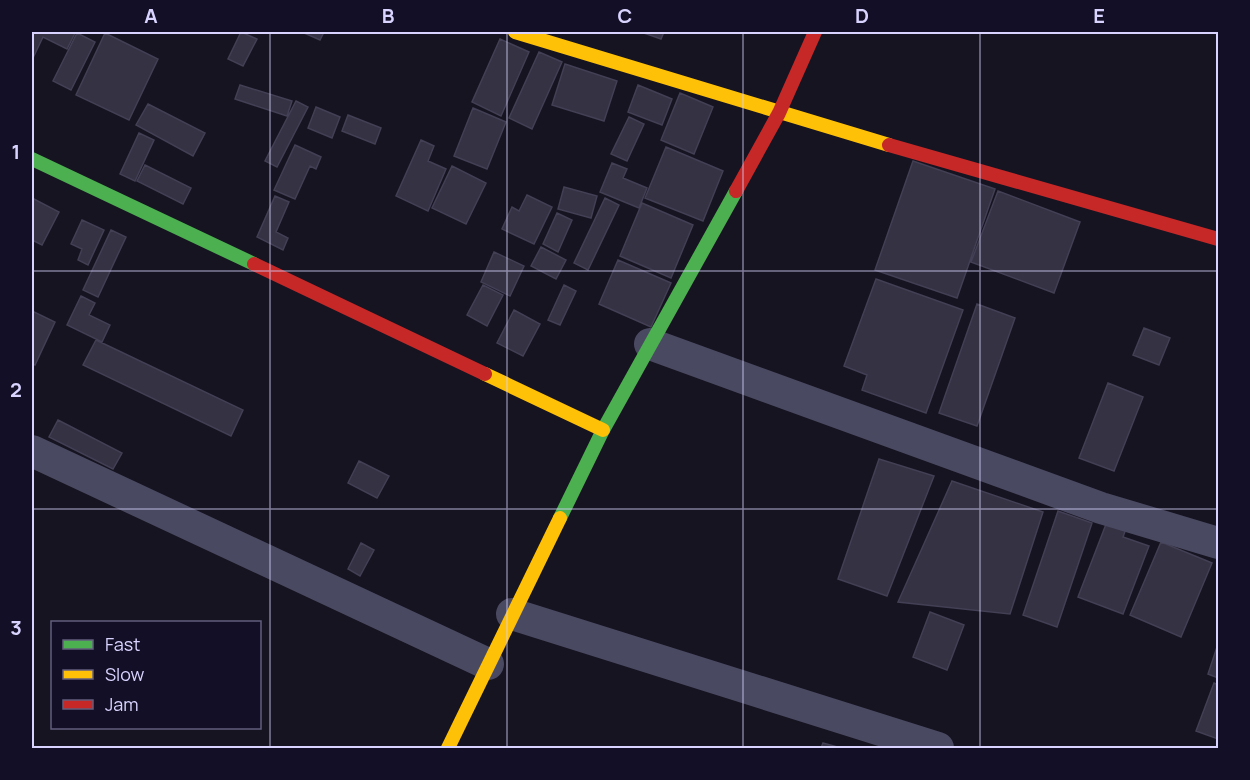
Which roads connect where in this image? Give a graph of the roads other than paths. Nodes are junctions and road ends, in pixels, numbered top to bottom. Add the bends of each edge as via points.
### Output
1 (515, 32) edge
2 (815, 32) edge
3 (779, 112) junction
4 (32, 159) edge
5 (1218, 239) edge
6 (650, 344) junction
7 (603, 430) junction
8 (32, 451) edge
9 (1218, 543) edge
10 (512, 615) junction
11 (488, 664) junction
12 (448, 748) edge
13 (938, 748) edge

1 - 3 street
2 - 3 street
3 - 5 street
3 - 6 street
4 - 7 street
6 - 7 street
6 - 9 street via 1101,508
7 - 10 street
8 - 11 street
10 - 11 street
10 - 13 street
11 - 12 street

